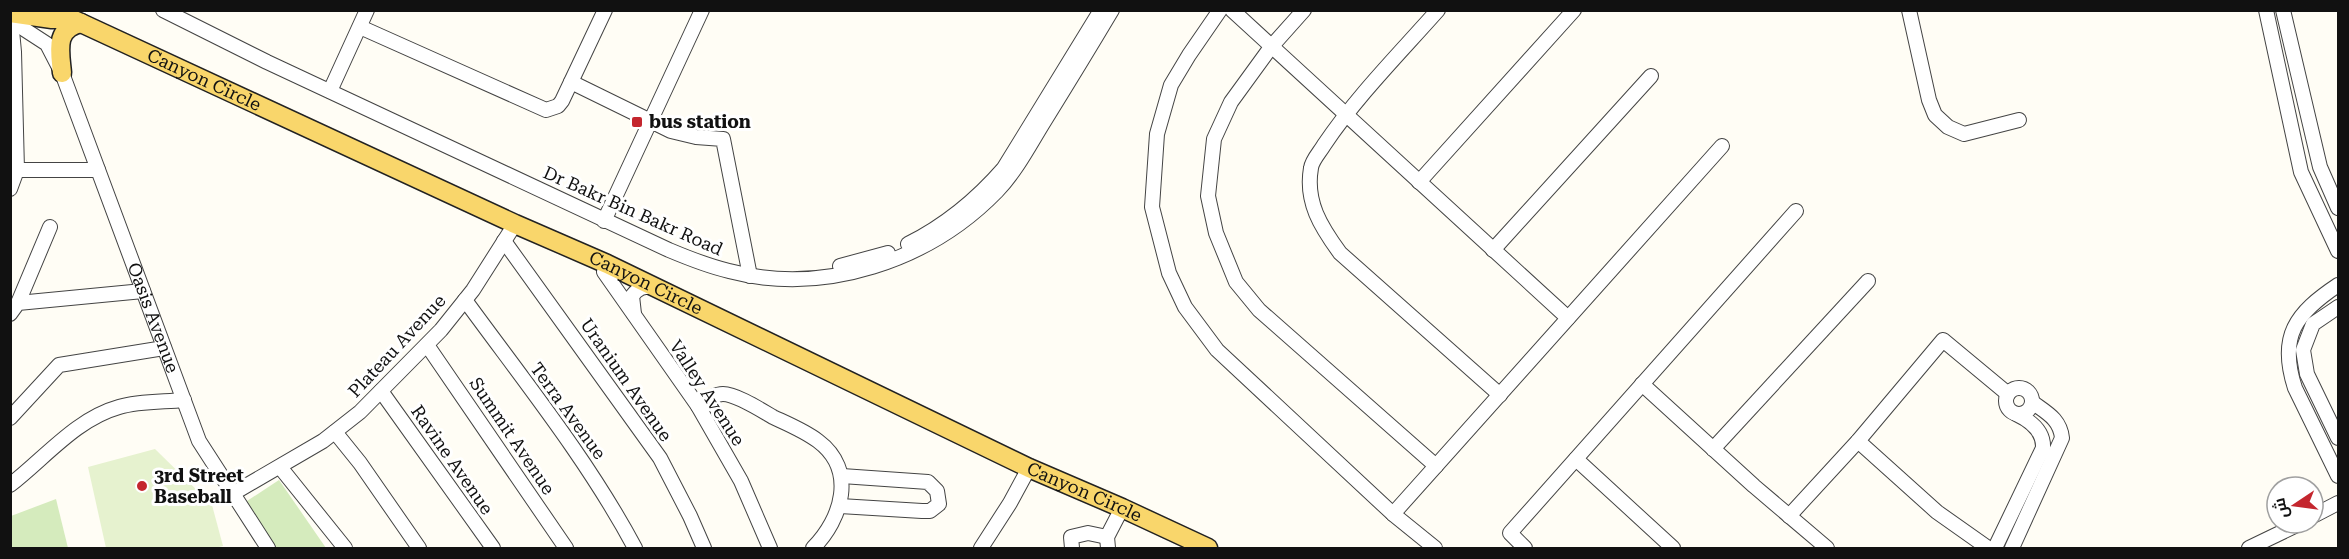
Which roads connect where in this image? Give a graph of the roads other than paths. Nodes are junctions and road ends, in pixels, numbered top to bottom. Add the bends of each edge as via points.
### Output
1 (163, 10) edge
2 (368, 10) edge
3 (605, 10) edge
4 (702, 10) edge
5 (1101, 10) edge
6 (1112, 10) edge
7 (1220, 10) edge
8 (1232, 10) edge
9 (1304, 10) edge
10 (1438, 10) edge
11 (1574, 10) edge
12 (1909, 10) edge
13 (2266, 10) edge
14 (2283, 10) edge
15 (10, 13) edge
16 (55, 19) junction
17 (11, 20) edge
18 (81, 23) junction
19 (360, 27) junction
20 (59, 45) junction
21 (1271, 47) junction
22 (62, 73) junction
23 (1651, 76) dead end
24 (571, 82) junction
25 (330, 91) junction
26 (1345, 114) junction
27 (650, 120) junction
28 (2019, 120) dead end
29 (1722, 146) dead end
30 (98, 170) junction
31 (17, 171) junction
32 (1419, 182) junction
33 (10, 189) edge
34 (2338, 208) edge
35 (1796, 211) dead end
36 (604, 220) junction
37 (515, 224) junction
38 (50, 227) dead end
39 (504, 241) junction
40 (1493, 250) junction
41 (2338, 251) edge
42 (607, 264) junction
43 (749, 271) junction
44 (1868, 281) dead end
45 (2338, 285) edge
46 (656, 287) junction
47 (143, 291) junction
48 (465, 300) junction
49 (2338, 307) edge
50 (14, 308) edge
51 (1568, 318) junction
52 (638, 321) junction
53 (427, 345) junction
54 (164, 348) junction
55 (1642, 384) junction
56 (381, 392) junction
57 (2008, 394) junction
58 (1500, 395) junction
59 (184, 400) junction
60 (2032, 402) junction
61 (698, 406) junction
62 (2016, 414) junction
63 (10, 418) edge
64 (335, 432) junction
65 (2338, 438) edge
66 (1858, 441) junction
67 (1713, 449) junction
68 (1576, 459) junction
69 (1436, 466) junction
70 (280, 467) junction
71 (1029, 468) junction
72 (842, 476) junction
73 (2338, 476) edge
74 (10, 485) edge
75 (232, 494) junction
76 (840, 506) junction
77 (1122, 508) junction
78 (1393, 514) junction
79 (1789, 516) junction
80 (2281, 535) edge
81 (1107, 543) edge
82 (2265, 545) edge
83 (268, 549) edge
84 (345, 549) edge
85 (419, 549) edge
86 (493, 549) edge
87 (566, 549) edge
88 (635, 549) edge
89 (704, 549) edge
90 (770, 549) edge
91 (813, 549) edge
92 (981, 549) edge
93 (1072, 549) edge
94 (1208, 549) edge
95 (1435, 549) edge
96 (1525, 549) edge
97 (1672, 549) edge
98 (1827, 549) edge
99 (1988, 549) edge
100 (1995, 549) edge
101 (2012, 549) edge
102 (2249, 549) edge

1 - 25 street, Dr Bakr Bin Bakr Road
2 - 19 street
3 - 24 street
4 - 27 street
5 - 43 street via 1004,168 941,224 892,252 839,267
6 - 43 street, Dr Bakr Bin Bakr Road via 1017,167 970,215 929,243 871,268 811,279 784,279
7 - 78 street via 1171,85 1157,134 1152,207 1169,273 1185,308 1217,350
8 - 21 street
9 - 21 street
10 - 26 street
11 - 32 street
12 - 28 street via 1935,115 1964,134
13 - 41 street via 2301,172
14 - 34 street via 2320,166
15 - 16 main road, Canyon Circle
16 - 18 main road, Canyon Circle
16 - 20 main road, Oasis Avenue
17 - 22 street, Oasis Avenue via 47,44
17 - 31 street
18 - 20 main road via 62,33
18 - 37 main road, Canyon Circle
19 - 24 street via 541,109 558,106
19 - 25 street
20 - 22 main road, Oasis Avenue
21 - 26 street
21 - 69 street via 1231,102 1214,139 1208,196 1216,232 1236,282 1260,310
22 - 30 street, Oasis Avenue
23 - 40 street
24 - 27 street
25 - 36 street, Dr Bakr Bin Bakr Road
26 - 32 street
26 - 58 street via 1311,165 1313,210 1322,228 1340,252
27 - 36 street
27 - 43 street via 684,135 723,139
29 - 51 street
30 - 31 street
30 - 47 street, Oasis Avenue
31 - 33 street
32 - 40 street
35 - 55 street
36 - 43 street, Dr Bakr Bin Bakr Road via 705,264
37 - 39 street, Plateau Avenue
37 - 42 main road, Canyon Circle
38 - 50 street
39 - 48 street, Plateau Avenue
39 - 89 street, Uranium Avenue via 660,458
40 - 51 street
42 - 46 main road, Canyon Circle
42 - 52 street, Valley Avenue via 604,272
44 - 67 street
45 - 73 street via 2299,317 2288,352 2295,388
46 - 52 street via 644,286 632,296
46 - 71 main road, Canyon Circle
47 - 50 street
47 - 54 street, Oasis Avenue
48 - 53 street, Plateau Avenue
48 - 88 street, Terra Avenue via 581,458
49 - 65 street via 2313,324 2303,350 2307,374
51 - 58 street
52 - 61 street, Valley Avenue
53 - 56 street, Plateau Avenue
53 - 87 street, Summit Avenue
54 - 59 street, Oasis Avenue
54 - 63 street via 59,365
55 - 67 street
55 - 68 street
56 - 64 street, Plateau Avenue
56 - 86 street, Ravine Avenue
57 - 60 street via 2022,388
57 - 62 street via 2006,404
57 - 66 street via 1943,340
58 - 69 street
59 - 74 street via 120,406 94,417
59 - 75 street, Oasis Avenue via 199,441
60 - 62 street via 2028,411
60 - 101 street via 2055,418 2062,438
61 - 72 street via 725,394 744,401 818,440 833,456
61 - 90 street, Valley Avenue via 741,481
62 - 100 street via 2029,420 2040,433 2043,448
64 - 70 street, Plateau Avenue
64 - 85 street
66 - 79 street
66 - 99 street via 1937,512
67 - 79 street
68 - 96 street via 1510,533
68 - 97 street
69 - 78 street
70 - 75 street, Plateau Avenue
70 - 84 street
71 - 77 main road, Canyon Circle
71 - 92 street
72 - 76 street
72 - 76 street via 928,482 937,491 939,504 930,511
75 - 83 street, Oasis Avenue
76 - 91 street via 825,536
77 - 81 street
77 - 94 main road, Canyon Circle
78 - 95 street
79 - 98 street
80 - 82 street
81 - 93 street via 1088,533 1071,537
82 - 102 street

